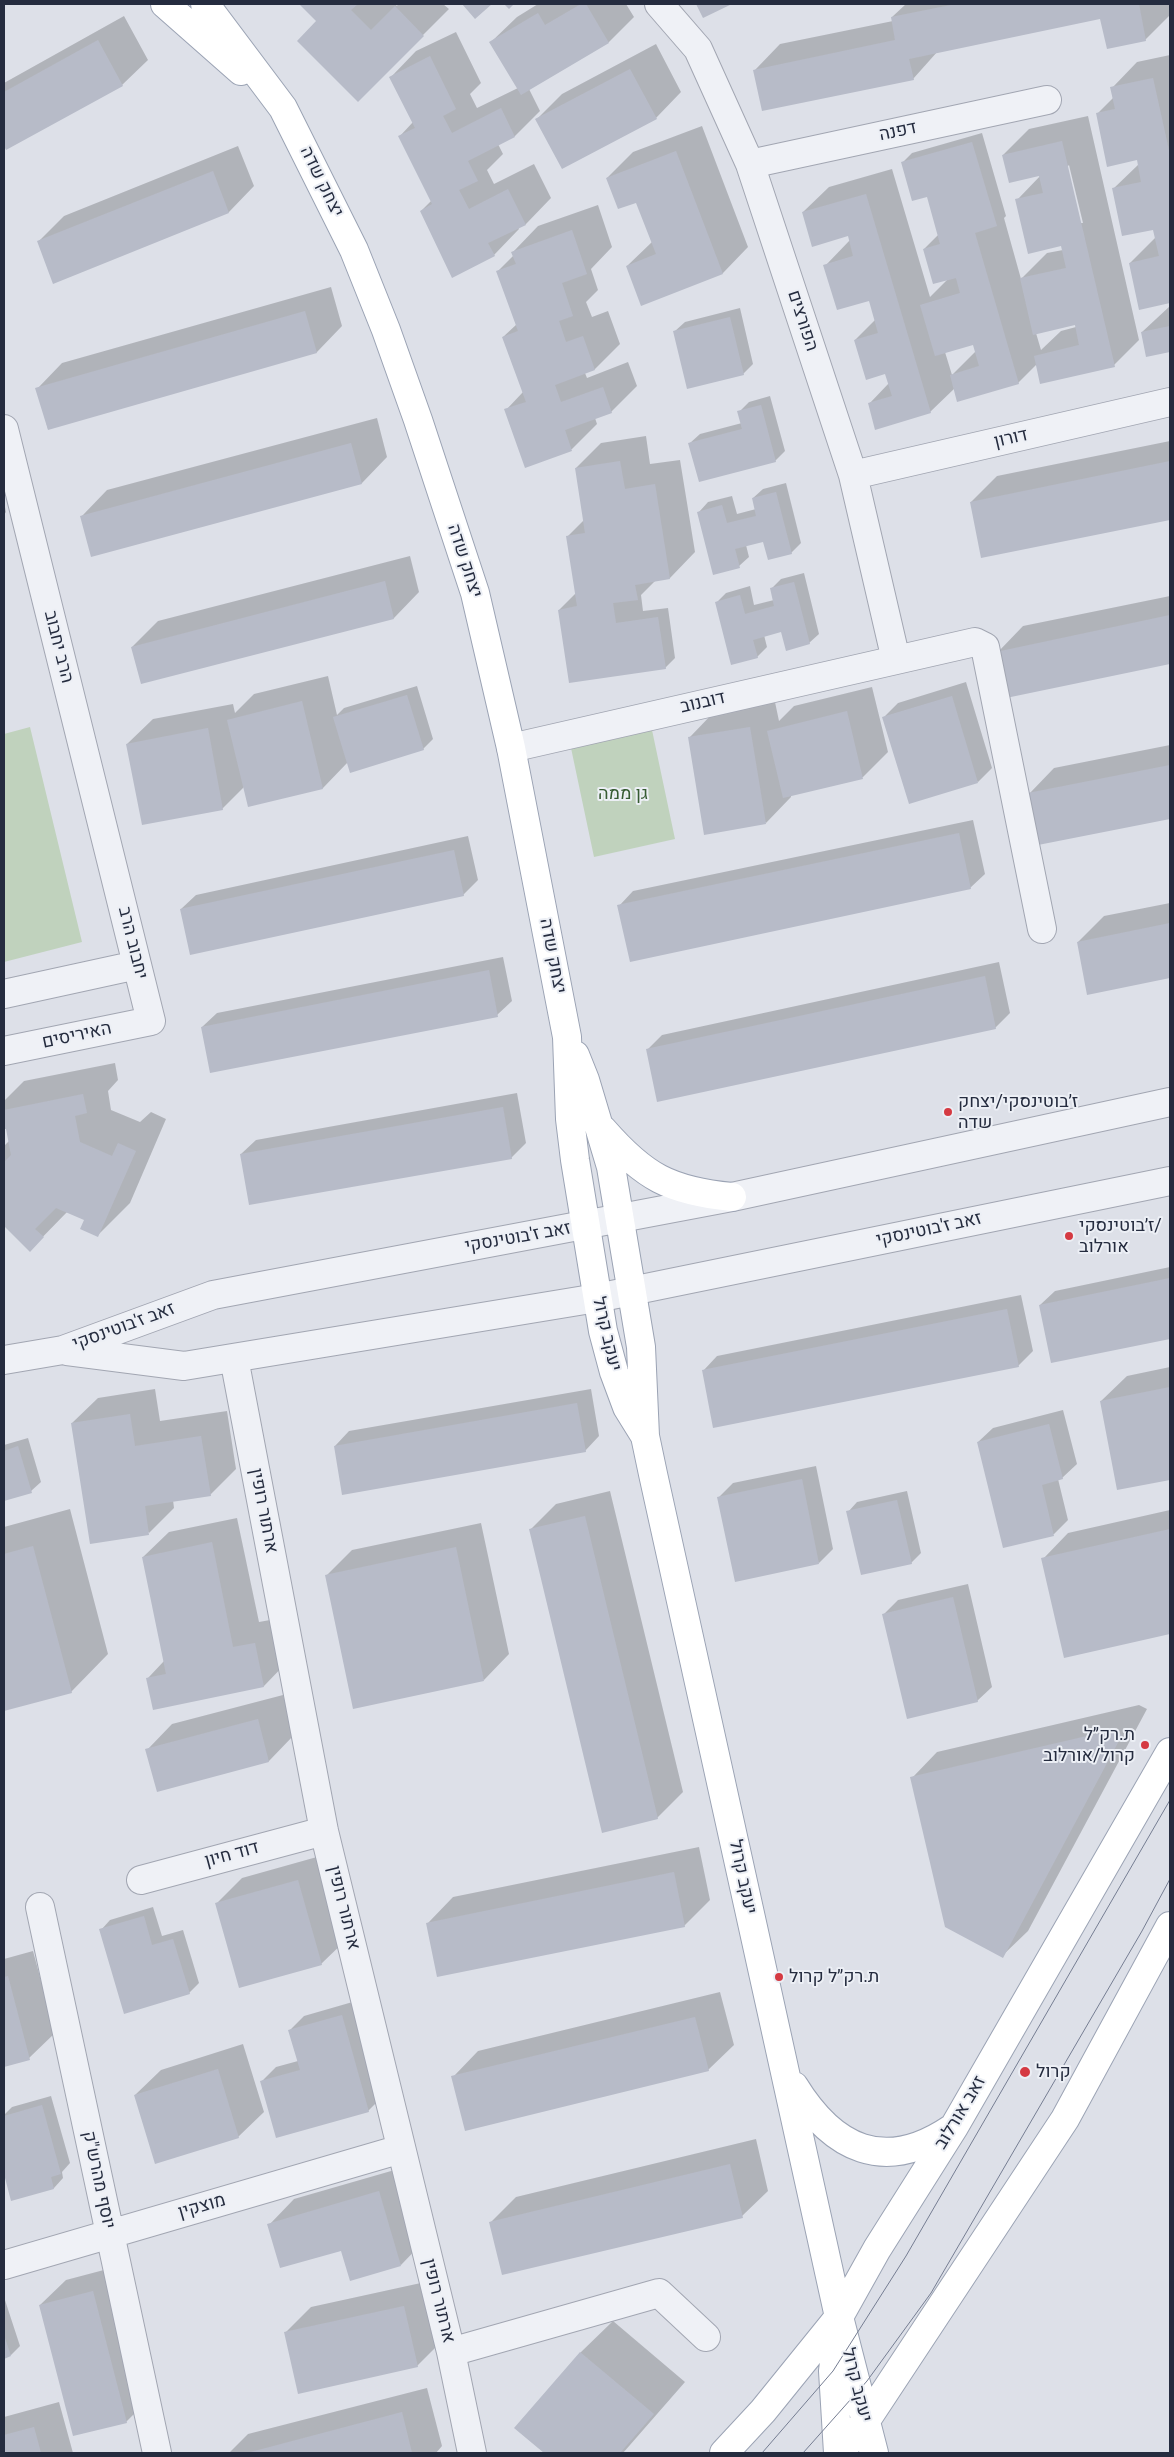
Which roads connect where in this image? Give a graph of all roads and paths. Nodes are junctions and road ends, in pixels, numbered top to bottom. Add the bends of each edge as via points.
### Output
1 (165, 4) edge
2 (205, 4) edge
3 (659, 4) edge
4 (1047, 100) dead end
5 (283, 108) junction
6 (750, 164) junction
7 (1170, 402) edge
8 (4, 429) edge
9 (853, 475) junction
10 (896, 660) junction
11 (512, 748) junction
12 (113, 865) joint
13 (1042, 929) dead end
14 (137, 965) junction
15 (4, 994) edge
16 (151, 1021) joint
17 (568, 1037) junction
18 (4, 1051) edge
19 (1170, 1102) edge
20 (599, 1126) junction
21 (1170, 1181) edge
22 (732, 1197) junction
23 (620, 1219) junction
24 (585, 1226) junction
25 (632, 1291) junction
26 (597, 1298) junction
27 (63, 1350) junction
28 (234, 1358) junction
29 (4, 1360) edge
30 (645, 1436) junction
31 (1170, 1752) edge
32 (324, 1831) junction
33 (141, 1880) dead end
34 (40, 1907) dead end
35 (1170, 1926) edge
36 (785, 2071) junction
37 (954, 2127) junction
38 (401, 2149) junction
39 (110, 2234) junction
40 (4, 2265) edge
41 (838, 2317) junction
42 (706, 2337) dead end
43 (451, 2352) junction
44 (865, 2422) junction
45 (157, 2453) edge
46 (472, 2453) edge
47 (724, 2453) edge
48 (838, 2453) edge
49 (874, 2453) edge

1 - 5 main road, יצחק שדה
2 - 5 main road, יצחק שדה
3 - 6 street, הפורצים via 698,49
4 - 6 street, דפנה
5 - 11 main road, יצחק שדה via 354,250 386,330 475,593
6 - 9 street, הפורצים
7 - 9 street, דורון
8 - 12 street, הרב יחבוב
9 - 10 street, הפורצים
10 - 11 street, דובנוב
10 - 13 street, דובנוב via 974,642 985,647
11 - 17 main road, יצחק שדה
12 - 14 street, יחבוב הרב
14 - 15 street
14 - 16 street, יחבוב הרב
16 - 18 street, האיריסים
17 - 20 main road, יצחק שדה
17 - 24 main road, יצחק שדה via 570,1120
19 - 22 street, זאב ז'בוטינסקי
20 - 22 main road via 626,1156 668,1184 699,1194
20 - 23 main road, יצחק שדה via 611,1167
21 - 25 street, זאב ז'בוטינסקי
22 - 23 street, זאב ז'בוטינסקי
23 - 24 street, זאב ז'בוטינסקי
23 - 25 main road, יצחק שדה
24 - 26 main road, יעקב קרול
24 - 27 street, זאב ז'בוטינסקי via 213,1294
25 - 26 street, זאב ז'בוטינסקי
25 - 30 main road, יעקב קרול via 641,1347
26 - 28 street, זאב ז'בוטינסקי
26 - 30 main road, יעקב קרול via 614,1372 627,1407
27 - 28 street, זאב ז'בוטינסקי via 184,1366
27 - 29 street
28 - 32 street, ארתור רופין
30 - 36 main road, יעקב קרול
31 - 37 main road, זאב אורלוב
32 - 33 street, דוד חיון
32 - 38 street, ארתור רופין
34 - 39 street, יוסף מהרש"ק
35 - 44 main road via 1064,2119
36 - 37 main road via 816,2117 844,2141 890,2153 923,2145
36 - 41 main road, יעקב קרול
37 - 41 main road, זאב אורלוב
38 - 39 street, מוצקין
38 - 43 street, ארתור רופין
39 - 40 street, מוצקין
39 - 45 street, יוסף מהרש"ק
41 - 44 main road, יעקב קרול
41 - 47 main road, זאב אורלוב via 763,2411
41 - 48 main road, יעקב קרול via 833,2370
42 - 43 street via 659,2293
43 - 46 street, ארתור רופין
44 - 48 main road
44 - 49 main road, יעקב קרול

